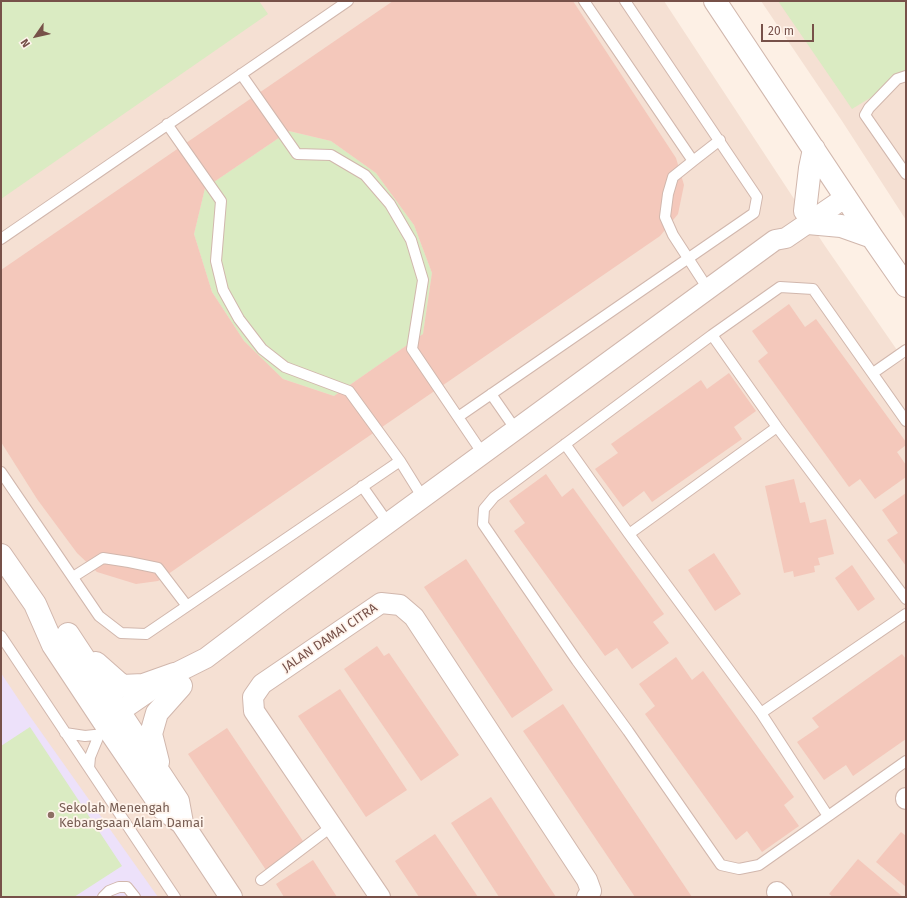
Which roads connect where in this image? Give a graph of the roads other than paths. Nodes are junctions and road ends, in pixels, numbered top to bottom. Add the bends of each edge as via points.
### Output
1 (348, 1) edge
2 (584, 1) edge
3 (625, 1) edge
4 (715, 1) edge
5 (241, 74) junction
6 (906, 76) edge
7 (167, 124) junction
8 (720, 140) junction
9 (814, 150) junction
10 (693, 161) junction
11 (906, 174) edge
12 (842, 192) junction
13 (806, 217) junction
14 (872, 237) junction
15 (1, 239) edge
16 (688, 259) junction
17 (905, 283) edge
18 (708, 289) junction
19 (712, 335) junction
20 (906, 350) edge
21 (873, 373) junction
22 (492, 394) junction
23 (458, 417) junction
24 (906, 421) edge
25 (777, 427) junction
26 (516, 430) junction
27 (565, 444) junction
28 (483, 454) junction
29 (400, 461) junction
30 (1, 472) edge
31 (362, 486) junction
32 (423, 498) junction
33 (388, 523) junction
34 (628, 534) junction
35 (1, 555) edge
36 (72, 577) junction
37 (906, 599) edge
38 (35, 604) junction
39 (187, 606) junction
40 (906, 614) edge
41 (68, 634) junction
42 (2, 638) edge
43 (178, 680) junction
44 (761, 713) junction
45 (112, 725) junction
46 (65, 733) junction
47 (906, 761) edge
48 (89, 768) junction
49 (162, 776) junction
50 (828, 816) junction
51 (182, 823) junction
52 (331, 827) junction
53 (261, 880) dead end
54 (103, 897) edge
55 (135, 897) edge
56 (175, 897) edge
57 (231, 897) edge
58 (380, 897) edge
59 (587, 897) edge

1 - 5 lane
2 - 10 lane
3 - 8 lane
4 - 9 street
5 - 7 lane
5 - 23 lane via 297,154 331,155 365,176 390,204 411,240 423,280 412,349
6 - 11 lane via 898,79 865,115
7 - 15 lane
7 - 29 lane via 220,201 216,261 223,290 239,319 262,349 285,366 349,391
8 - 10 lane
8 - 16 lane via 757,197 754,213
9 - 12 street
9 - 13 street
10 - 16 lane via 673,177 665,217
12 - 13 street
12 - 14 street
13 - 14 street
13 - 18 street via 786,238 775,240
14 - 17 street
16 - 18 lane
16 - 22 lane
18 - 26 street
19 - 21 lane via 780,287 813,289
19 - 25 lane
19 - 27 lane
20 - 21 lane
21 - 24 lane
22 - 23 lane
22 - 26 lane
23 - 28 lane
25 - 34 lane
25 - 37 lane
26 - 28 street
27 - 34 lane
27 - 50 lane via 494,497 484,509 483,524 721,865 739,868 759,865
28 - 32 street
29 - 31 lane
29 - 32 lane
30 - 36 lane
31 - 33 lane
31 - 39 lane
32 - 33 street
33 - 43 street
34 - 44 lane
35 - 38 street
36 - 39 lane via 103,558 158,568
36 - 39 lane via 99,616 120,633 146,634
38 - 41 street
38 - 45 street via 53,645
40 - 44 lane
41 - 43 street via 122,686
41 - 45 street
42 - 46 lane
43 - 45 street
43 - 49 street via 156,713 151,734
44 - 50 lane
45 - 46 lane via 76,735
45 - 48 lane via 90,757
45 - 49 street
45 - 51 street via 163,809
46 - 48 lane
47 - 50 lane
48 - 56 lane
49 - 51 street via 178,801
51 - 57 street
52 - 53 lane
52 - 58 street, JALAN DAMAI CITRA
52 - 59 street, JALAN DAMAI CITRA via 254,711 253,697 262,684 381,603 400,605 414,617 587,880 591,891
54 - 55 lane via 119,887 127,887

